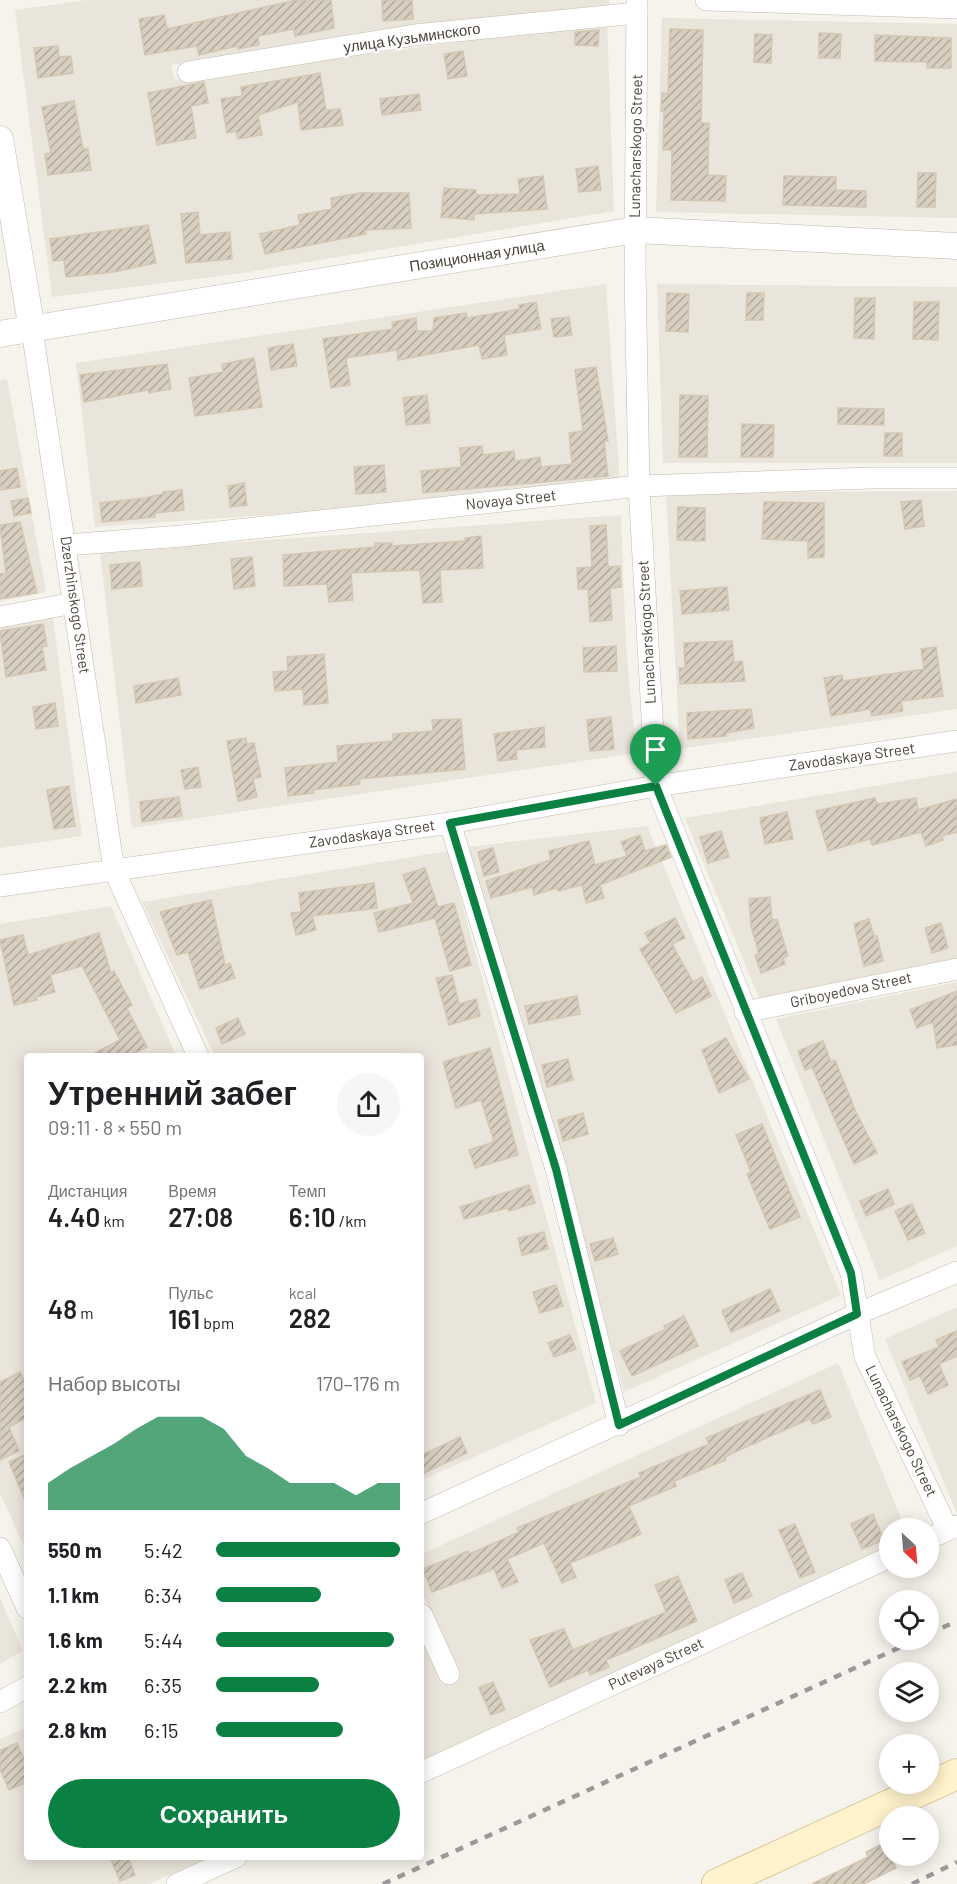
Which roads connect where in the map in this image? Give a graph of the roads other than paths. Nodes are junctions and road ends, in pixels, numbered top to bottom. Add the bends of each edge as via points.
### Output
1 (706, 0) edge
2 (637, 6) edge
3 (957, 8) edge
4 (188, 72) dead end
5 (0, 139) edge
6 (635, 230) junction
7 (957, 246) edge
8 (32, 330) junction
9 (0, 334) edge
10 (957, 478) edge
11 (639, 486) junction
12 (66, 545) junction
13 (74, 603) junction
14 (0, 617) edge
15 (957, 741) edge
16 (656, 786) junction
17 (450, 823) junction
18 (114, 870) junction
19 (0, 886) edge
20 (957, 969) edge
21 (745, 1012) junction
22 (197, 1053) edge
23 (957, 1272) edge
24 (857, 1314) junction
25 (619, 1425) junction
26 (424, 1512) edge
27 (953, 1528) edge
28 (939, 1534) edge
29 (0, 1548) edge
30 (879, 1562) edge
31 (24, 1601) edge
32 (424, 1619) edge
33 (449, 1674) dead end
34 (24, 1689) edge
35 (0, 1702) edge
36 (424, 1771) edge
37 (957, 1774) edge
38 (229, 1860) edge
39 (177, 1884) edge
40 (717, 1884) edge

1 - 3 street
2 - 4 street, улица Кузьминского via 416,35
2 - 6 street, Lunacharskogo Street
5 - 8 street, Dzerzhinskogo Street
6 - 7 street, Позиционная улица
6 - 8 street, Позиционная улица
6 - 11 street, Lunacharskogo Street
8 - 9 street, Позиционная улица
8 - 12 street, Dzerzhinskogo Street
10 - 11 street, Novaya Street
11 - 12 street, Novaya Street
11 - 16 street, Lunacharskogo Street
12 - 13 street, Dzerzhinskogo Street
13 - 14 street
13 - 18 street, Dzerzhinskogo Street
15 - 16 street, Zavodaskaya Street
16 - 17 street, Zavodaskaya Street
16 - 21 street, Lunacharskogo Street
17 - 18 street, Zavodaskaya Street
17 - 25 street via 556,1169
18 - 19 street, Zavodaskaya Street
18 - 22 street, Dzerzhinskogo Street
20 - 21 street, Griboyedova Street
21 - 24 street, Lunacharskogo Street via 851,1273
23 - 24 street
24 - 25 street
24 - 27 street, Lunacharskogo Street via 865,1357
25 - 26 street
27 - 28 street
29 - 31 street
30 - 36 street, Putevaya Street
32 - 33 street
34 - 35 street
37 - 40 main road
38 - 39 street

